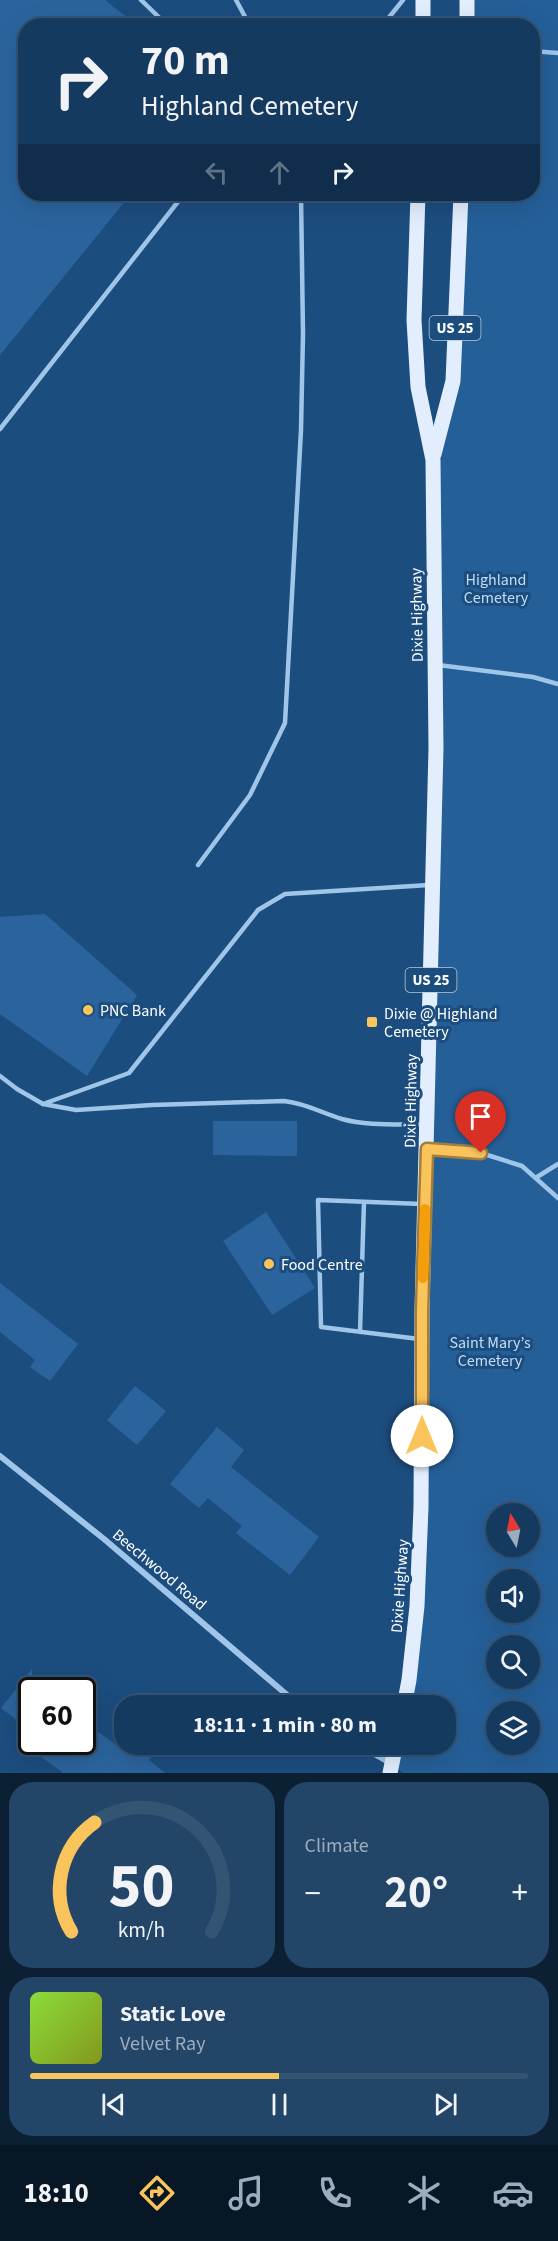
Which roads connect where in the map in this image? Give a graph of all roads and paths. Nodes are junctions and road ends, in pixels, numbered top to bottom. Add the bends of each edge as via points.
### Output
1 (141, 0) edge
2 (236, 0) edge
3 (403, 0) edge
4 (423, 0) edge
5 (467, 0) edge
6 (160, 18) edge
7 (246, 18) edge
8 (388, 18) edge
9 (423, 18) edge
10 (467, 18) edge
11 (540, 52) edge
12 (557, 55) edge
13 (179, 201) edge
14 (301, 201) edge
15 (418, 201) edge
16 (461, 201) edge
17 (0, 429) edge
18 (433, 460) junction
19 (435, 665) junction
20 (558, 684) edge
21 (198, 865) dead end
22 (433, 885) junction
23 (0, 1076) edge
24 (43, 1104) junction
25 (428, 1125) junction
26 (427, 1149) junction
27 (558, 1164) edge
28 (537, 1177) junction
29 (558, 1198) edge
30 (364, 1202) junction
31 (425, 1204) junction
32 (360, 1332) junction
33 (422, 1340) junction
34 (0, 1456) edge
35 (287, 1695) edge
36 (406, 1695) edge
37 (372, 1755) edge
38 (391, 1769) edge

1 - 6 lane
2 - 7 lane
3 - 8 lane
4 - 9 main road
5 - 10 main road
11 - 12 lane
13 - 17 lane
14 - 21 lane via 301,430 285,723 250,795
15 - 18 main road, Dixie Highway / US 25 via 414,320 418,387
16 - 18 main road, Dixie Highway / US 25 via 453,381
18 - 19 main road, Dixie Highway / US 25
19 - 20 lane via 533,676
19 - 22 main road, Dixie Highway / US 25
22 - 24 lane via 285,894 258,910 129,1073
22 - 25 main road, Dixie Highway / US 25
23 - 24 lane
24 - 25 lane via 76,1110 284,1101 369,1124
25 - 26 main road, Dixie Highway / US 25
26 - 28 lane via 481,1153 522,1166
26 - 31 main road, Dixie Highway / US 25
27 - 28 lane
28 - 29 lane
30 - 31 lane
30 - 32 lane
30 - 32 lane via 318,1200 321,1328
31 - 33 main road, Dixie Highway / US 25
32 - 33 lane
33 - 36 main road, Dixie Highway / US 25 via 417,1606
34 - 35 street, Beechwood Road
37 - 38 street

